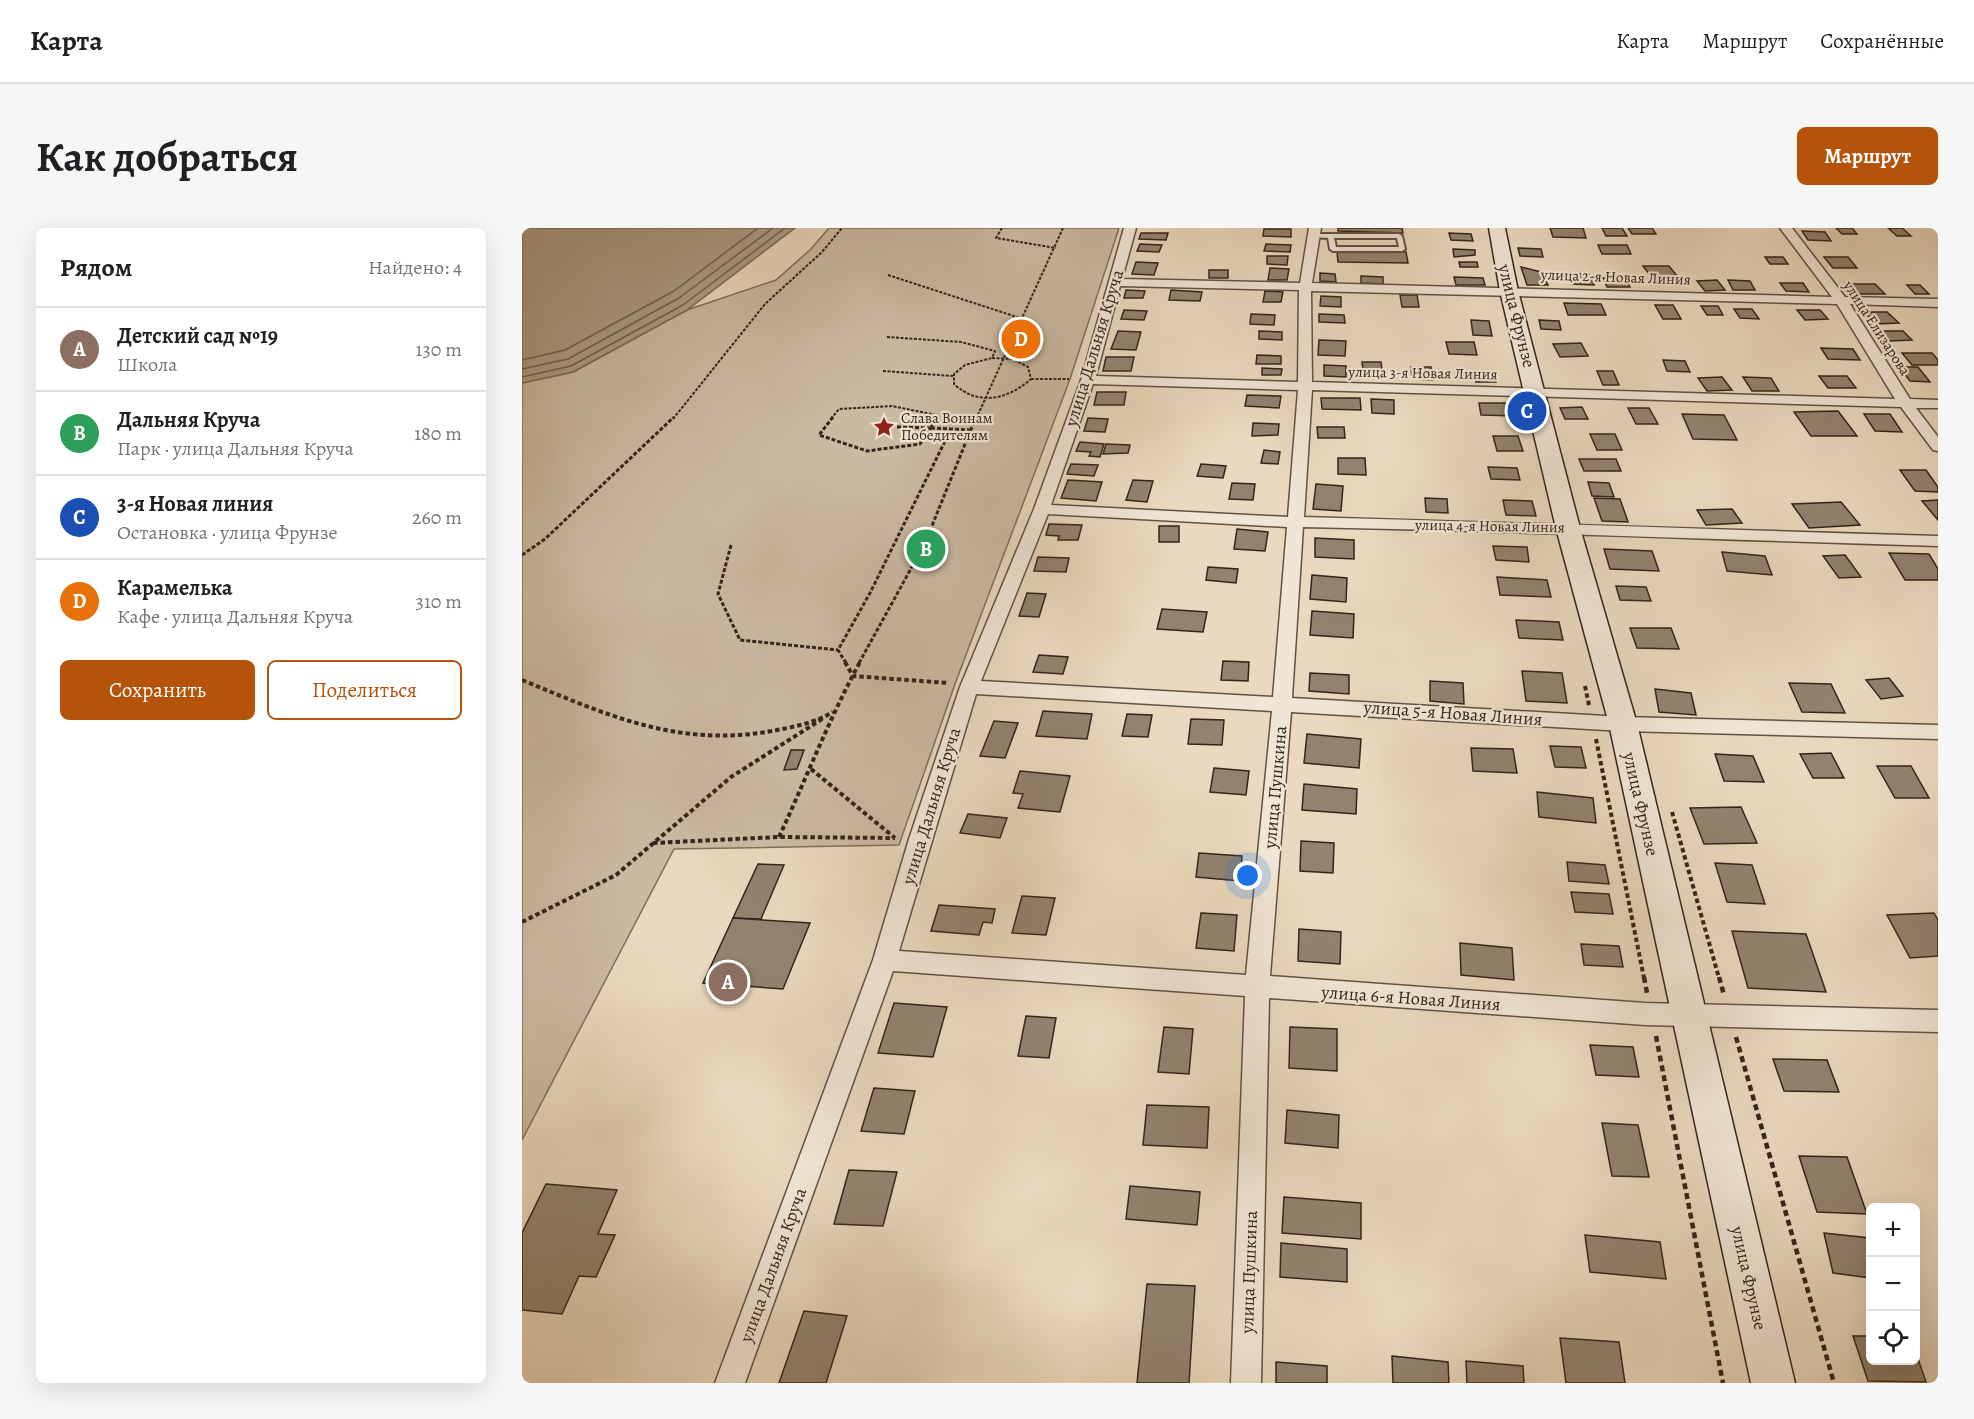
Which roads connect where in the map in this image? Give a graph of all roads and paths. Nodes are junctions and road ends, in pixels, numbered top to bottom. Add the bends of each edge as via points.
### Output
1 (842, 228) edge
2 (1002, 228) edge
3 (1063, 228) edge
4 (1130, 228) edge
5 (1406, 228) edge
6 (1497, 228) edge
7 (1786, 228) edge
8 (1320, 233) edge
9 (1400, 236) junction
10 (1056, 248) junction
11 (888, 275) dead end
12 (1113, 282) junction
13 (1305, 287) junction
14 (1509, 291) junction
15 (1841, 300) junction
16 (1938, 303) edge
17 (1023, 319) junction
18 (887, 338) dead end
19 (992, 358) junction
20 (1002, 358) junction
21 (884, 371) dead end
22 (953, 376) junction
23 (1031, 379) junction
24 (1088, 380) junction
25 (1305, 388) junction
26 (1535, 392) junction
27 (984, 398) junction
28 (1905, 403) junction
29 (1938, 404) edge
30 (897, 427) dead end
31 (931, 428) junction
32 (951, 429) junction
33 (971, 430) junction
34 (1938, 447) edge
35 (1042, 509) junction
36 (1293, 522) junction
37 (1568, 528) junction
38 (1938, 540) edge
39 (731, 544) dead end
40 (522, 555) edge
41 (838, 650) junction
42 (853, 676) junction
43 (1582, 676) dead end
44 (522, 680) edge
45 (969, 687) junction
46 (1282, 702) junction
47 (833, 712) junction
48 (822, 719) junction
49 (1592, 722) junction
50 (1623, 723) junction
51 (1938, 732) edge
52 (811, 769) junction
53 (779, 837) junction
54 (895, 838) junction
55 (920, 839) junction
56 (653, 843) junction
57 (522, 922) edge
58 (885, 960) junction
59 (1257, 988) junction
60 (1670, 1015) junction
61 (1938, 1021) edge
62 (730, 1383) edge
63 (1246, 1383) edge
64 (1723, 1383) edge
65 (1773, 1383) edge

1 - 40 path via 822,252 765,304 679,413 545,539
2 - 10 path via 996,238
3 - 10 path
4 - 12 street, улица Дальняя Круча
5 - 9 lane via 1406,237
6 - 14 main road, улица Фрунзе
7 - 15 street, улица Елизарова
8 - 9 lane
8 - 9 lane via 1333,249 1402,249
8 - 13 street, улица Пушкина
10 - 17 path
11 - 17 path
12 - 13 street, улица 2-я Новая Линия
12 - 24 street, улица Дальняя Круча
13 - 14 street, улица 2-я Новая Линия
13 - 25 street, улица Пушкина
14 - 15 street, улица 2-я Новая Линия
14 - 26 main road, улица Фрунзе
15 - 16 street, улица 2-я Новая Линия
15 - 28 street, улица Елизарова
17 - 20 path
18 - 19 path via 961,342 995,351
19 - 20 path
19 - 22 path via 968,364
20 - 23 path via 1028,367
20 - 27 path
21 - 22 path
22 - 27 path via 952,382 962,393
23 - 24 path
23 - 27 path via 1008,395
24 - 25 street, улица 3-я Новая Линия
24 - 35 street, улица Дальняя Круча
25 - 26 street, улица 3-я Новая Линия
25 - 36 street, улица Пушкина
26 - 28 street, улица 3-я Новая Линия
26 - 37 main road, улица Фрунзе
27 - 33 path
28 - 29 street, улица 3-я Новая Линия
28 - 34 street, улица Елизарова
30 - 31 path
31 - 31 path via 936,415 892,406 839,410 819,435 867,451 920,444
31 - 32 path
32 - 33 path
32 - 41 path
33 - 42 path via 925,543
35 - 36 street, улица 4-я Новая Линия
35 - 45 street, улица Дальняя Круча
36 - 37 street, улица 4-я Новая Линия
36 - 46 street, улица Пушкина
37 - 38 street, улица 4-я Новая Линия
37 - 50 main road, улица Фрунзе
39 - 41 path via 718,594 740,640
41 - 42 path
42 - 45 path
42 - 47 path
43 - 49 path
44 - 48 path via 643,728 696,738 760,735
45 - 46 street, улица 5-я Новая Линия
45 - 55 street, улица Дальняя Круча
46 - 49 street, улица 5-я Новая Линия
46 - 59 street, улица Пушкина
47 - 48 path
47 - 52 path
48 - 56 path via 731,777
49 - 50 street, улица 5-я Новая Линия
49 - 60 path
50 - 51 street, улица 5-я Новая Линия
50 - 60 main road, улица Фрунзе
52 - 53 path
52 - 54 path
53 - 54 path
53 - 56 path
54 - 55 path
55 - 58 street, улица Дальняя Круча
56 - 57 path via 616,875
58 - 59 street, улица 6-я Новая Линия
58 - 62 street, улица Дальняя Круча
59 - 60 street, улица 6-я Новая Линия
59 - 63 street, улица Пушкина
60 - 61 street, улица 6-я Новая Линия
60 - 64 path
60 - 65 main road, улица Фрунзе

